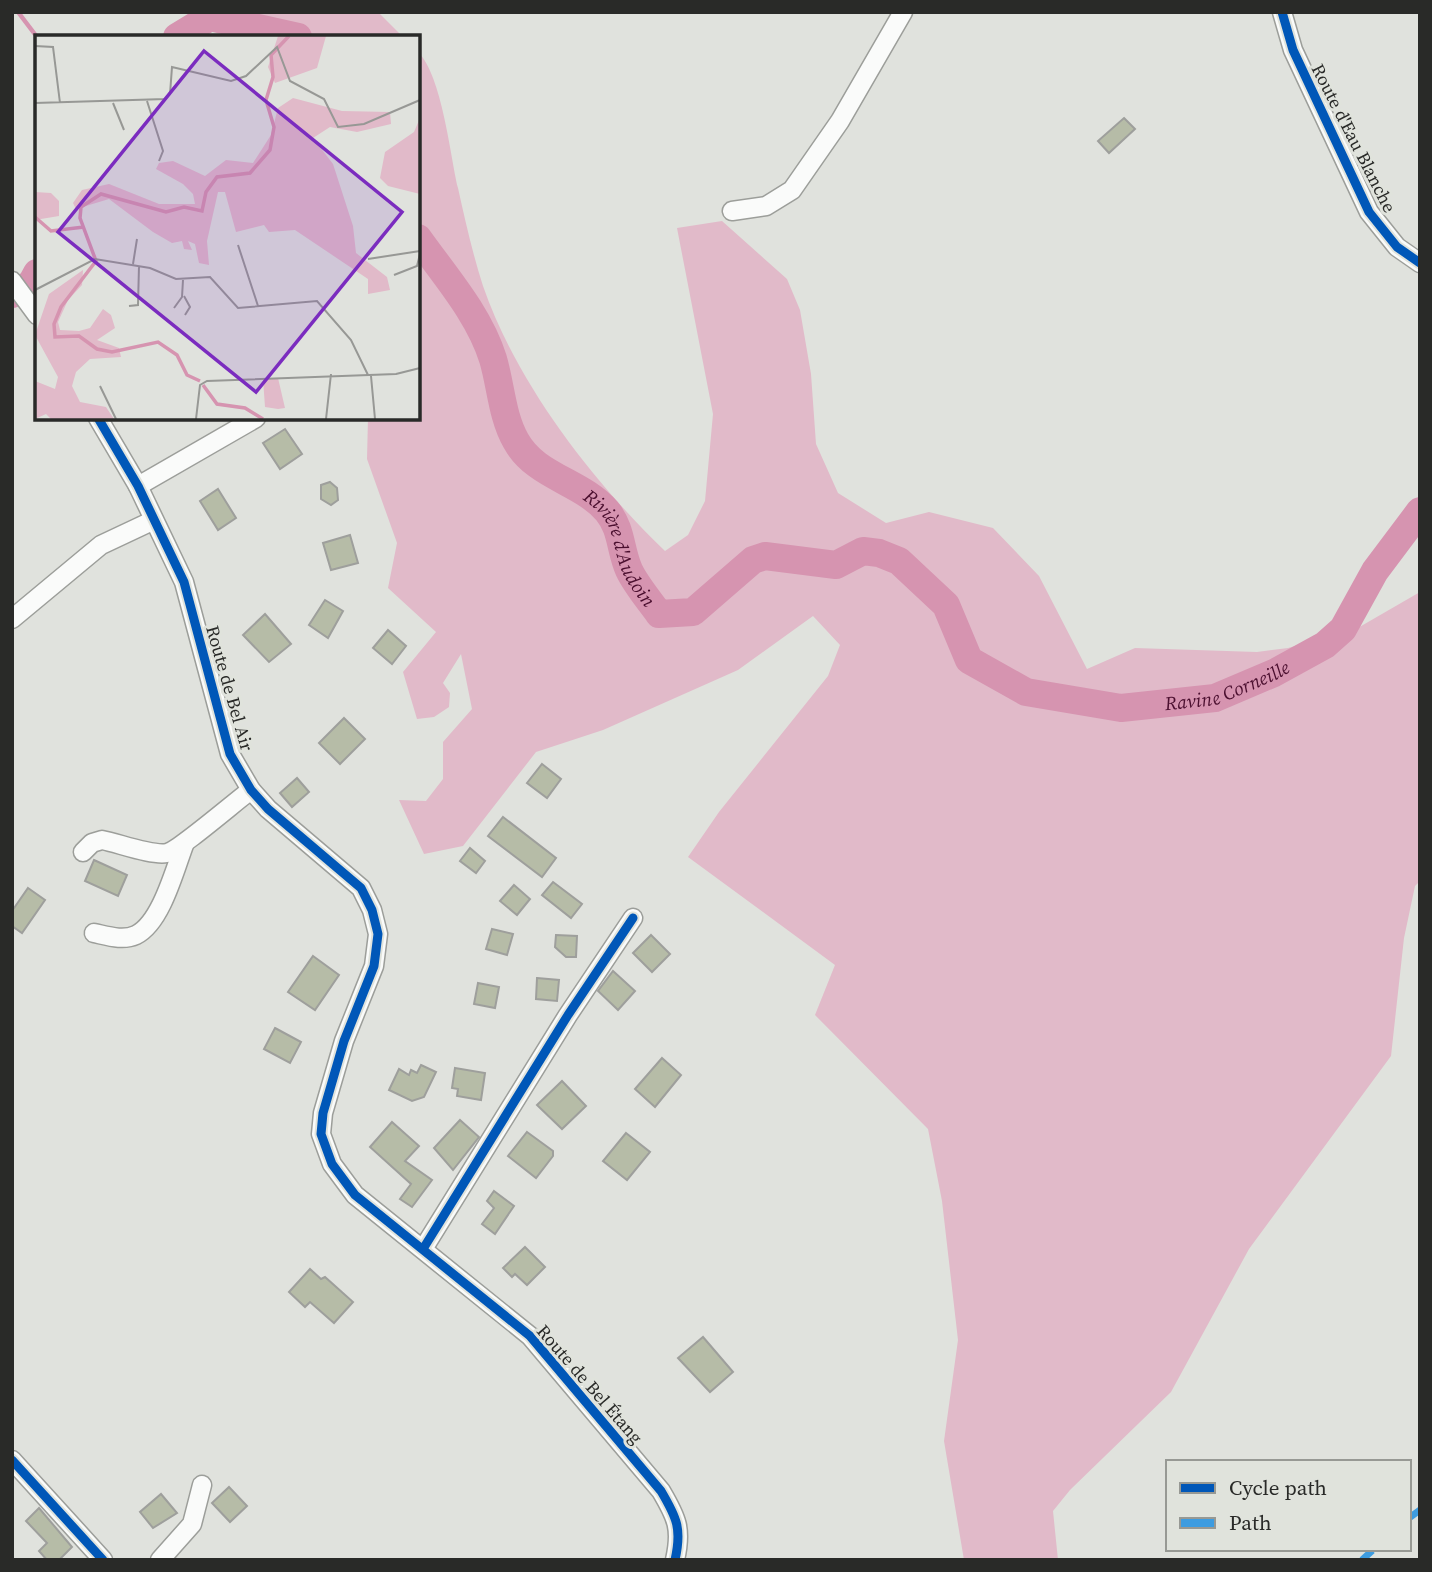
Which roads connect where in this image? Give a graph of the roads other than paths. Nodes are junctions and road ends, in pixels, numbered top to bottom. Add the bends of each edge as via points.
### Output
1 (903, 12) edge
2 (1282, 12) edge
3 (732, 211) dead end
4 (1420, 263) edge
5 (12, 281) edge
6 (35, 312) edge
7 (99, 420) edge
8 (253, 420) edge
9 (138, 486) junction
10 (152, 521) junction
11 (12, 620) edge
12 (251, 790) junction
13 (184, 845) junction
14 (83, 852) dead end
15 (633, 918) dead end
16 (94, 933) dead end
17 (321, 1134) joint
18 (423, 1248) junction
19 (12, 1460) edge
20 (202, 1485) dead end
21 (103, 1560) edge
22 (160, 1560) edge
23 (675, 1560) edge

1 - 3 street via 840,121 792,190 766,206
2 - 4 street, Route d'Eau Blanche via 1293,50 1369,212 1397,247
5 - 6 street
7 - 9 street, Route de Bel Air
8 - 9 street
9 - 10 street, Route de Bel Air
10 - 11 street via 101,545
10 - 12 street, Route de Bel Air via 184,582 230,754
12 - 13 street
12 - 17 street, Route de Bel Air via 361,888 377,934 374,966 344,1041
13 - 14 street via 159,853 102,840
13 - 16 street via 167,892 148,926 122,939
15 - 18 street
17 - 18 street, Route de Bel Étang via 332,1164 355,1195
18 - 23 street, Route de Bel Étang via 530,1336 661,1491 681,1535
19 - 21 street
20 - 22 street via 192,1524

